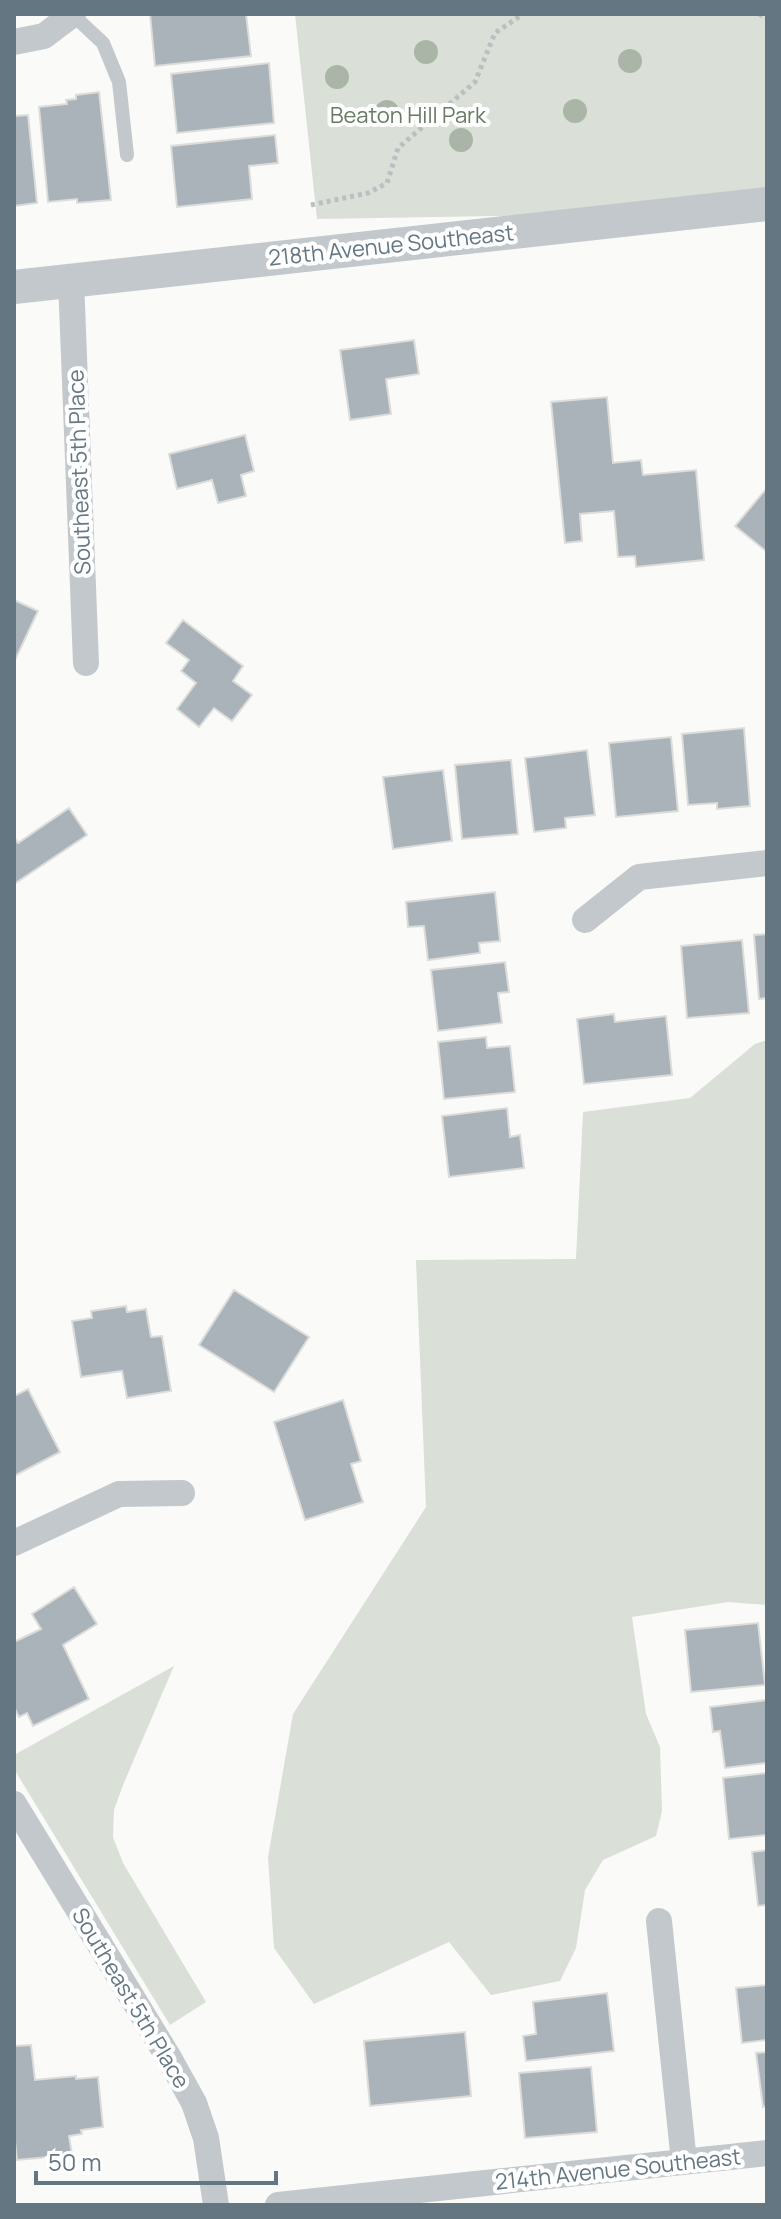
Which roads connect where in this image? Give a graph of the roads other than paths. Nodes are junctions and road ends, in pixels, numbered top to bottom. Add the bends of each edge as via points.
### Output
1 (73, 14) edge
2 (14, 42) edge
3 (127, 155) dead end
4 (767, 204) edge
5 (71, 280) junction
6 (14, 287) edge
7 (86, 663) dead end
8 (767, 863) edge
9 (585, 920) dead end
10 (182, 1493) dead end
11 (14, 1543) edge
12 (14, 1804) edge
13 (659, 1921) dead end
14 (767, 2153) edge
15 (684, 2162) junction
16 (216, 2205) edge
17 (278, 2205) edge

1 - 2 street via 44,36
1 - 3 lane via 103,43 119,82
4 - 5 street, 218th Avenue Southeast
5 - 6 street, 218th Avenue Southeast
5 - 7 street, Southeast 5th Place
8 - 9 street via 639,877
10 - 11 street via 119,1494
12 - 16 street, Southeast 5th Place via 194,2103 206,2138
13 - 15 street
14 - 15 street, 214th Avenue Southeast
15 - 17 street, 214th Avenue Southeast

